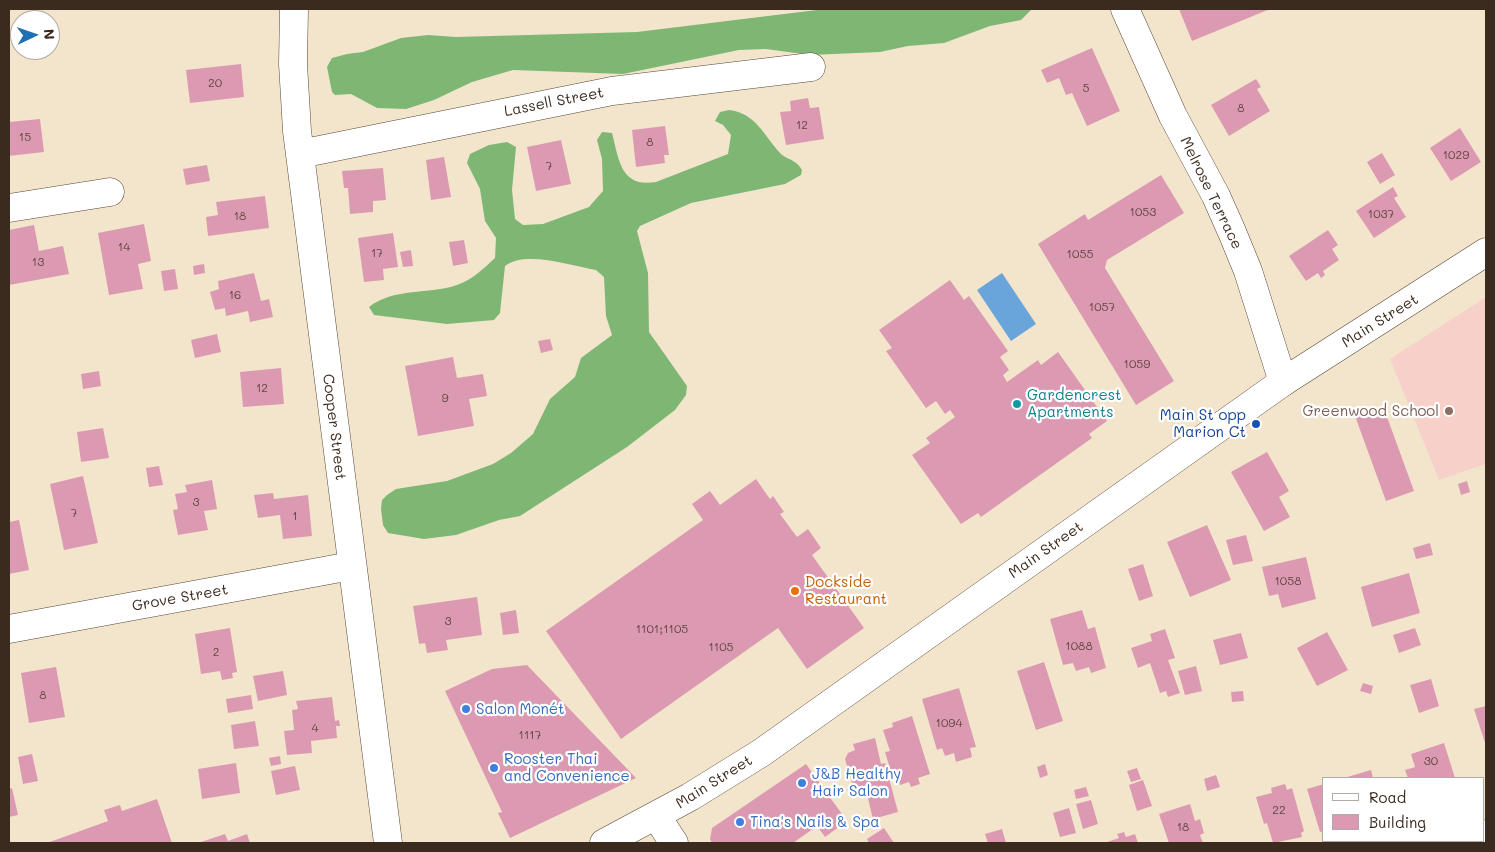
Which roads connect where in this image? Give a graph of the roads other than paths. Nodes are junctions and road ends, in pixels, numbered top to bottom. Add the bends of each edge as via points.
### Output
1 (294, 9) edge
2 (1125, 9) edge
3 (811, 67) dead end
4 (300, 154) junction
5 (110, 192) dead end
6 (9, 208) edge
7 (1486, 252) edge
8 (1283, 382) junction
9 (352, 566) junction
10 (9, 629) edge
11 (657, 817) junction
12 (388, 843) edge
13 (604, 843) edge
14 (674, 843) edge

1 - 4 street, Cooper Street via 294,90
2 - 8 street, Melrose Terrace via 1173,116 1232,232 1248,271
3 - 4 street, Lassell Street via 612,91
4 - 9 street, Cooper Street
5 - 6 street
7 - 8 street, Main Street
8 - 11 street, Main Street via 775,743
9 - 10 street, Grove Street
9 - 12 street, Cooper Street
11 - 13 street, Main Street
11 - 14 street

